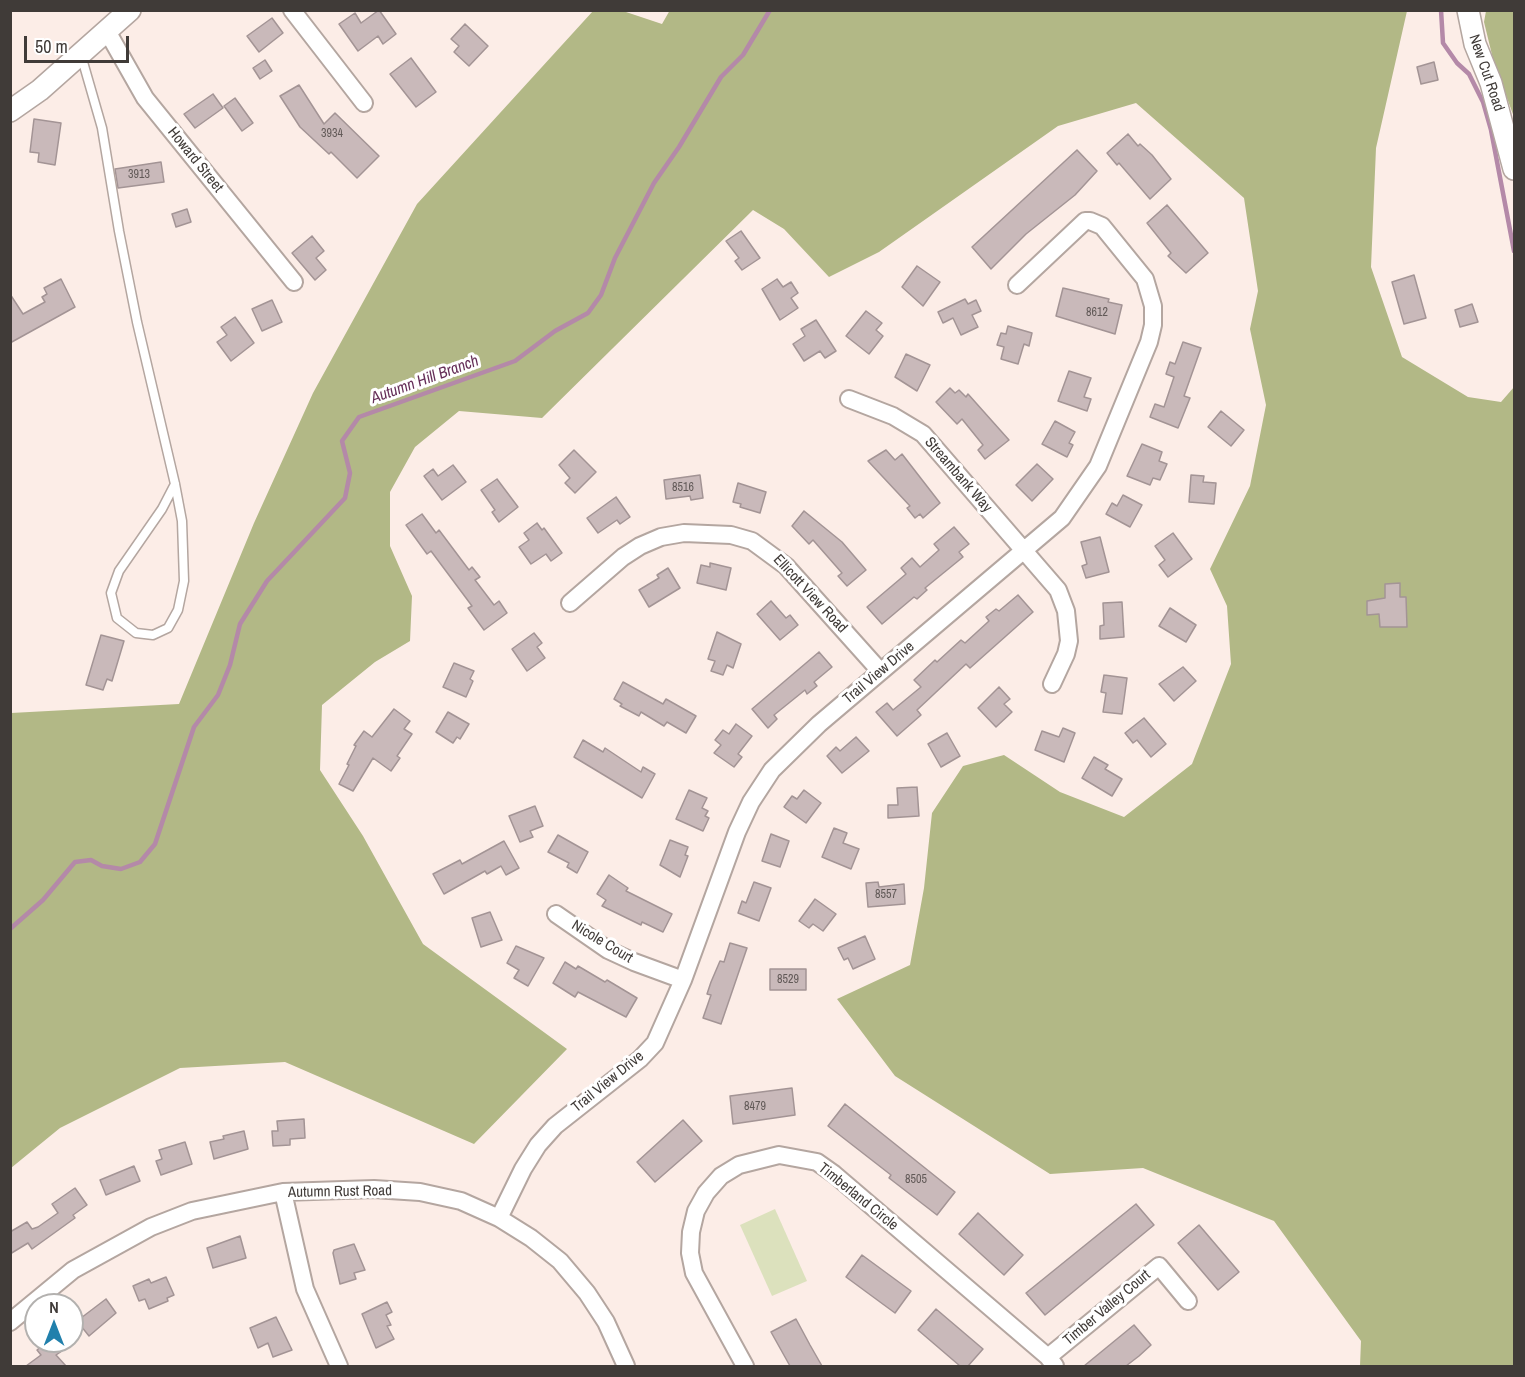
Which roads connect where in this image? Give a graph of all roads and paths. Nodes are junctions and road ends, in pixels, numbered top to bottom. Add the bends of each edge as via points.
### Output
1 (130, 10) edge
2 (292, 10) edge
3 (1468, 10) edge
4 (107, 31) junction
5 (81, 54) junction
6 (364, 103) dead end
7 (10, 111) edge
8 (1515, 169) edge
9 (294, 282) dead end
10 (1017, 285) dead end
11 (849, 399) dead end
12 (175, 484) junction
13 (1024, 550) junction
14 (570, 603) dead end
15 (880, 671) junction
16 (1052, 684) dead end
17 (556, 914) dead end
18 (683, 980) junction
19 (283, 1192) junction
20 (499, 1218) junction
21 (1188, 1301) dead end
22 (10, 1322) edge
23 (1051, 1362) edge
24 (339, 1366) edge
25 (626, 1366) edge
26 (745, 1366) edge

1 - 4 street
2 - 6 street
3 - 8 street, New Cut Road
4 - 5 street
4 - 9 street, Howard Street via 145,98
5 - 7 street
5 - 12 lane via 102,128 118,231
10 - 13 street, Trail View Drive via 1085,221 1090,221 1102,226 1145,279 1153,306 1149,342 1098,466 1062,518
11 - 13 street, Streambank Way via 893,416 923,434
12 - 12 lane via 185,550 178,610 168,628 153,635 136,633 117,618 111,593 119,571
13 - 15 street, Trail View Drive
13 - 16 street, Streambank Way via 1058,590 1066,610 1069,640
14 - 15 street, Ellicott View Road via 640,546 661,537 684,532 731,535 752,541 786,566
15 - 18 street, Trail View Drive via 793,748 772,770 751,802
17 - 18 street, Nicole Court via 608,950
18 - 20 street, Trail View Drive via 655,1043 543,1139
19 - 20 street, Autumn Rust Road via 420,1192 461,1201
19 - 22 street, Autumn Rust Road via 192,1211 151,1227 73,1270
19 - 24 street via 305,1288
20 - 25 street, Autumn Rust Road via 560,1261 606,1322
21 - 23 street, Timber Valley Court via 1159,1266
23 - 26 street, Timberland Circle via 834,1174 817,1162 779,1155 739,1165 721,1176 696,1211 691,1232 694,1273

